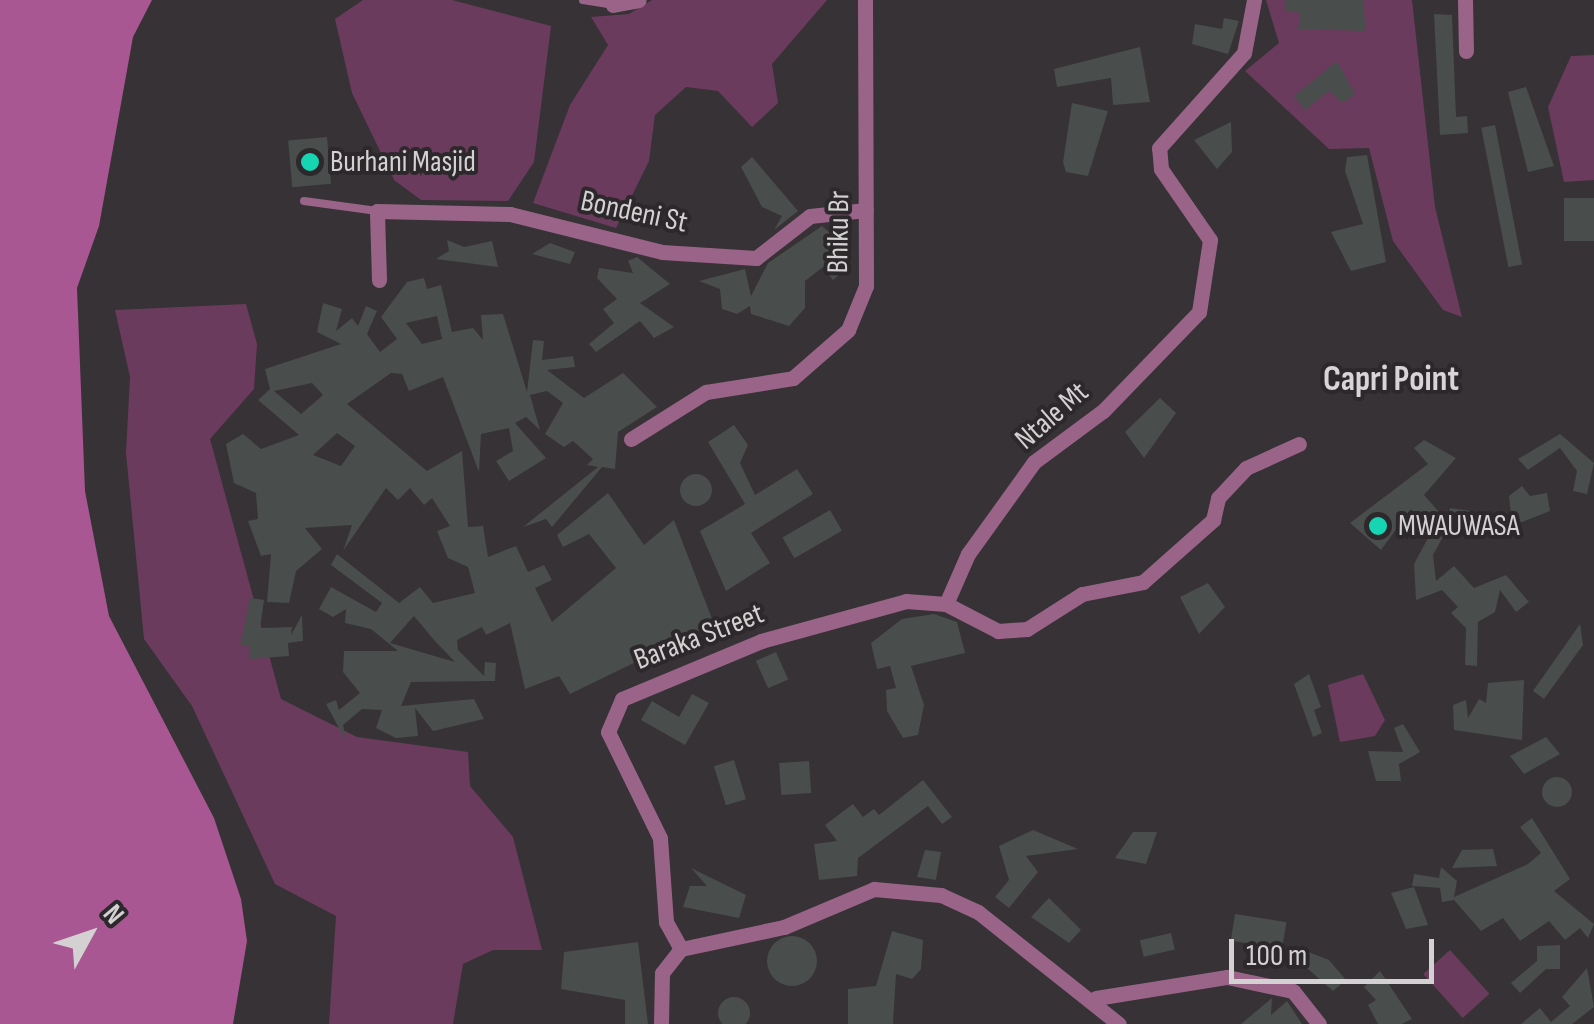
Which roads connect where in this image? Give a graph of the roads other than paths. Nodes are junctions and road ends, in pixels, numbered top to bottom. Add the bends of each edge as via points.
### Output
1 (583, 0) edge
2 (639, 0) edge
3 (865, 0) edge
4 (1254, 0) edge
5 (1465, 0) edge
6 (613, 4) joint
7 (1466, 51) dead end
8 (304, 201) dead end
9 (866, 210) junction
10 (377, 212) junction
11 (378, 280) dead end
12 (630, 439) dead end
13 (1299, 444) dead end
14 (946, 604) junction
15 (680, 949) junction
16 (1096, 998) junction
17 (661, 1024) edge
18 (1119, 1024) edge
19 (1319, 1024) edge

1 - 6 lane
2 - 6 street
3 - 9 street, Bhiku Br
4 - 14 street, Ntale Mt via 1244,52 1159,148 1161,169 1210,240 1207,282 1190,324 1102,412 1034,462 968,554
5 - 7 street
8 - 10 lane
9 - 10 street, Bondeni St via 810,216 756,258 662,252 510,214
9 - 12 street, Bhiku Br via 866,286 836,348 792,378 706,392
10 - 11 street
13 - 14 street via 1246,468 1218,498 1214,520 1142,582 1082,594 1013,634
14 - 15 street, Baraka Street via 906,601 761,640 614,706 608,732 660,838 666,922
15 - 16 street via 784,927 861,891 921,892 978,912
15 - 17 street via 662,973
16 - 18 street
16 - 19 street via 1227,977 1293,991

